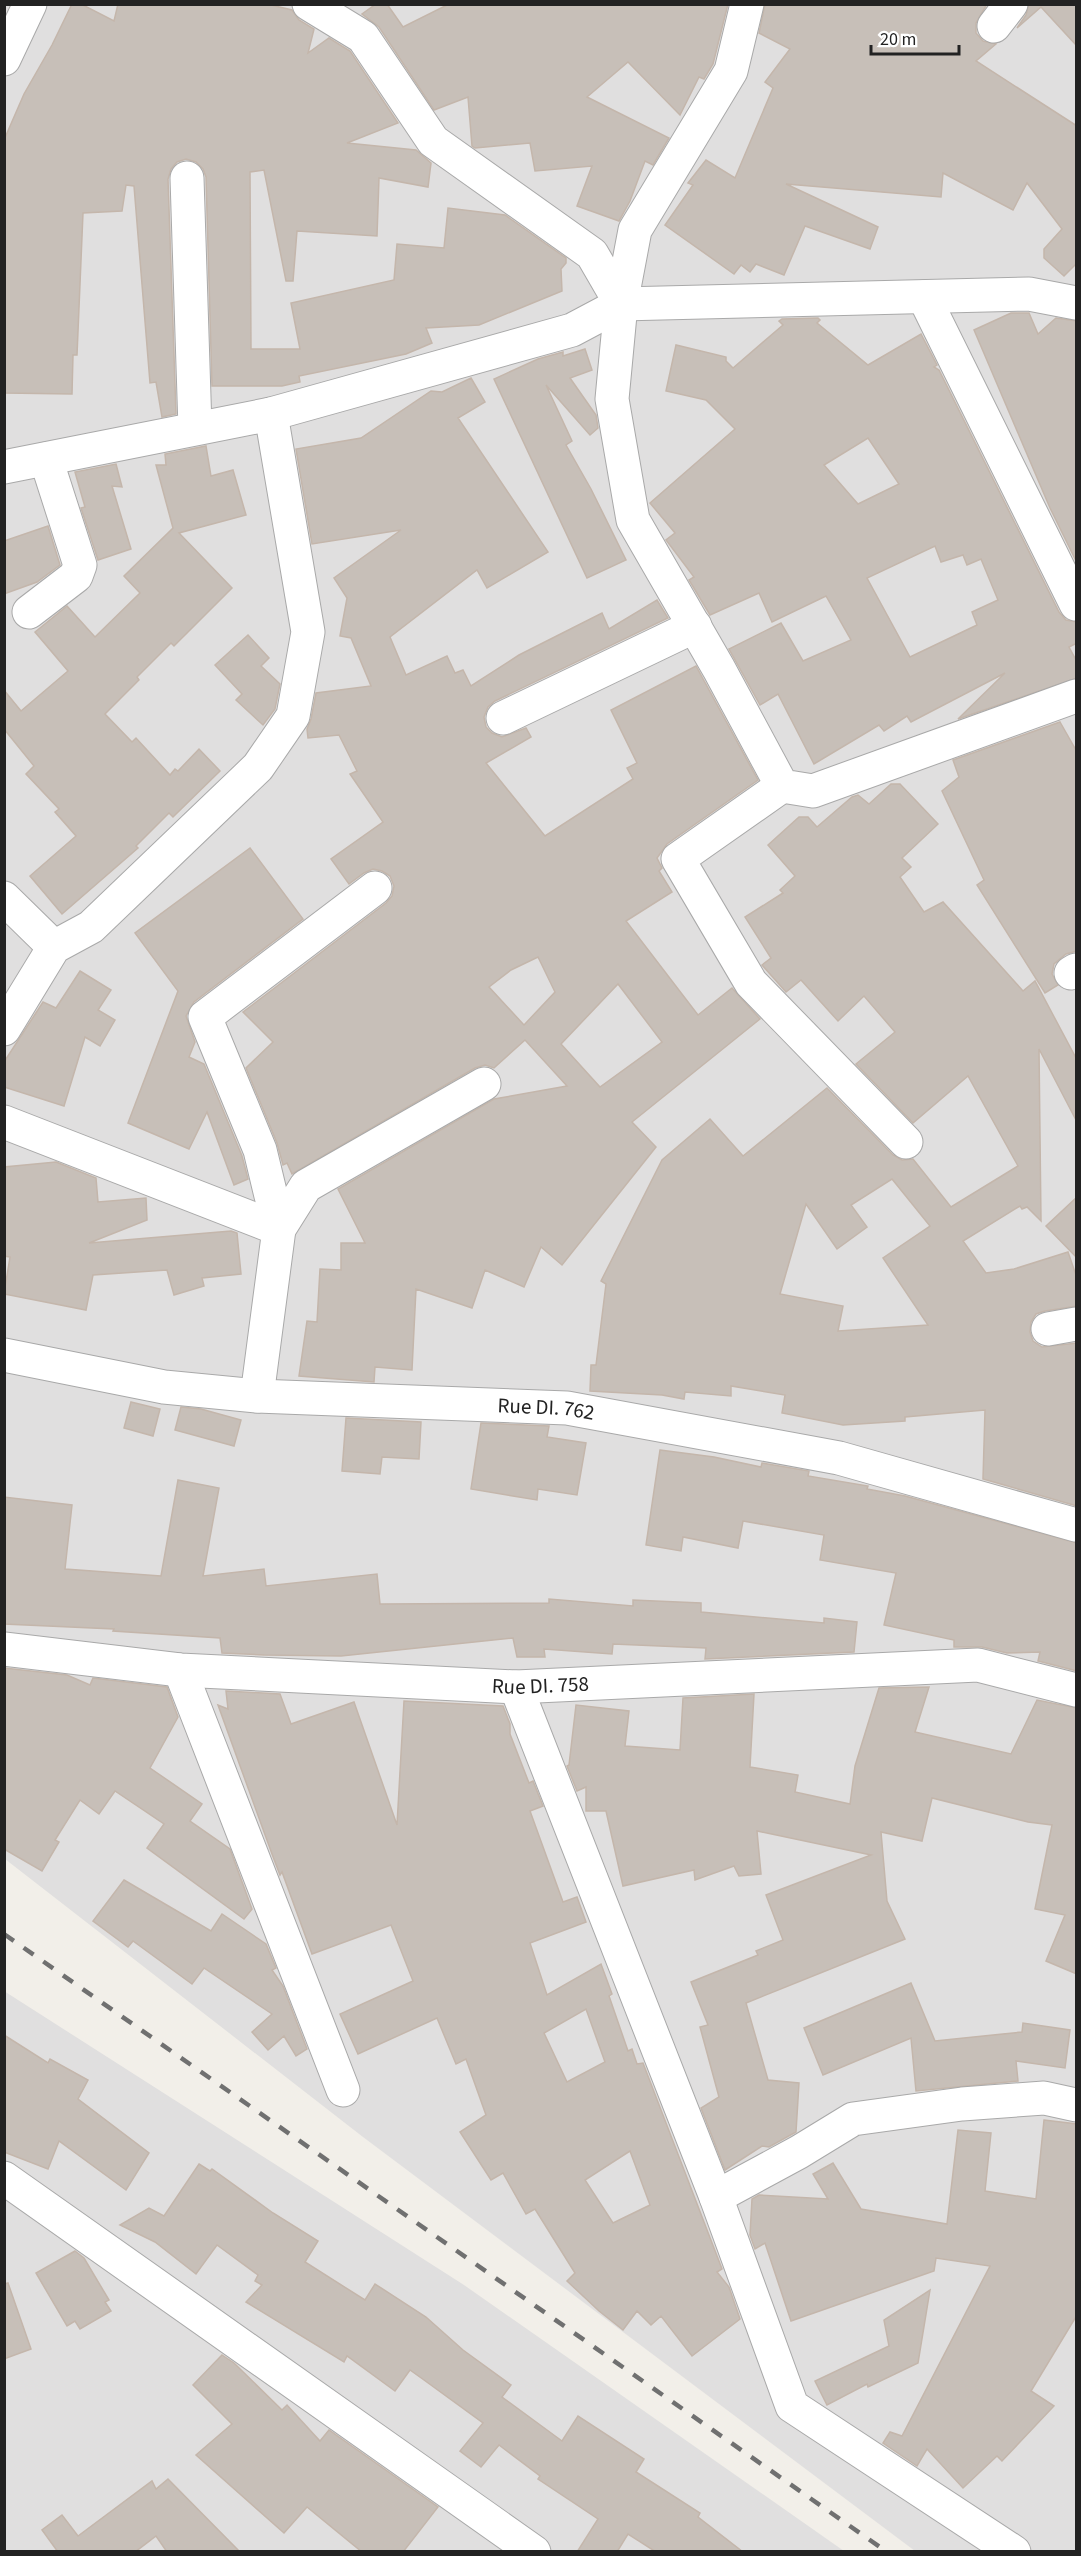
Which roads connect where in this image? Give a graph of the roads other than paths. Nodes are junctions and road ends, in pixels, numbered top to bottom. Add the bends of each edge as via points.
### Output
1 (30, 4) edge
2 (309, 4) edge
3 (747, 4) edge
4 (4, 59) edge
5 (187, 178) dead end
6 (924, 297) junction
7 (1077, 303) edge
8 (621, 304) junction
9 (271, 414) junction
10 (195, 428) junction
11 (46, 459) junction
12 (4, 467) edge
13 (1077, 604) edge
14 (29, 612) dead end
15 (695, 626) junction
16 (1077, 696) edge
17 (503, 718) dead end
18 (782, 786) junction
19 (375, 888) dead end
20 (4, 898) edge
21 (54, 946) junction
22 (4, 1029) edge
23 (484, 1084) dead end
24 (4, 1122) edge
25 (906, 1142) dead end
26 (279, 1229) junction
27 (4, 1355) edge
28 (256, 1396) junction
29 (1077, 1525) edge
30 (4, 1649) edge
31 (180, 1670) junction
32 (516, 1687) junction
33 (1077, 1690) edge
34 (343, 2090) dead end
35 (1077, 2105) edge
36 (4, 2178) edge
37 (716, 2197) junction
38 (534, 2552) edge
39 (1014, 2552) edge

1 - 4 street
2 - 8 street via 363,38 433,141 592,254
3 - 8 street via 731,71 634,230
5 - 10 street
6 - 7 street via 1029,294
6 - 8 street
6 - 13 street
8 - 9 street via 572,330
8 - 15 street via 612,399 633,520
9 - 10 street
9 - 21 street via 308,632 293,716 250,775 91,927
10 - 11 street
11 - 12 street
11 - 14 street via 80,565 76,576
15 - 17 street
15 - 18 street
16 - 18 street via 813,791
18 - 25 street via 678,859 751,983
19 - 26 street via 205,1017 260,1150
20 - 21 street
21 - 22 street
23 - 26 street via 306,1186
24 - 26 street
26 - 28 street
27 - 28 street, Rue DI. 762 via 164,1387
28 - 29 street, Rue DI. 762 via 567,1408 839,1458
30 - 31 street, Rue DI. 758
31 - 32 street, Rue DI. 758
31 - 34 street
32 - 33 street, Rue DI. 758 via 978,1665
32 - 37 street
35 - 37 street via 1044,2098 853,2119
36 - 38 street
37 - 39 street via 792,2406

